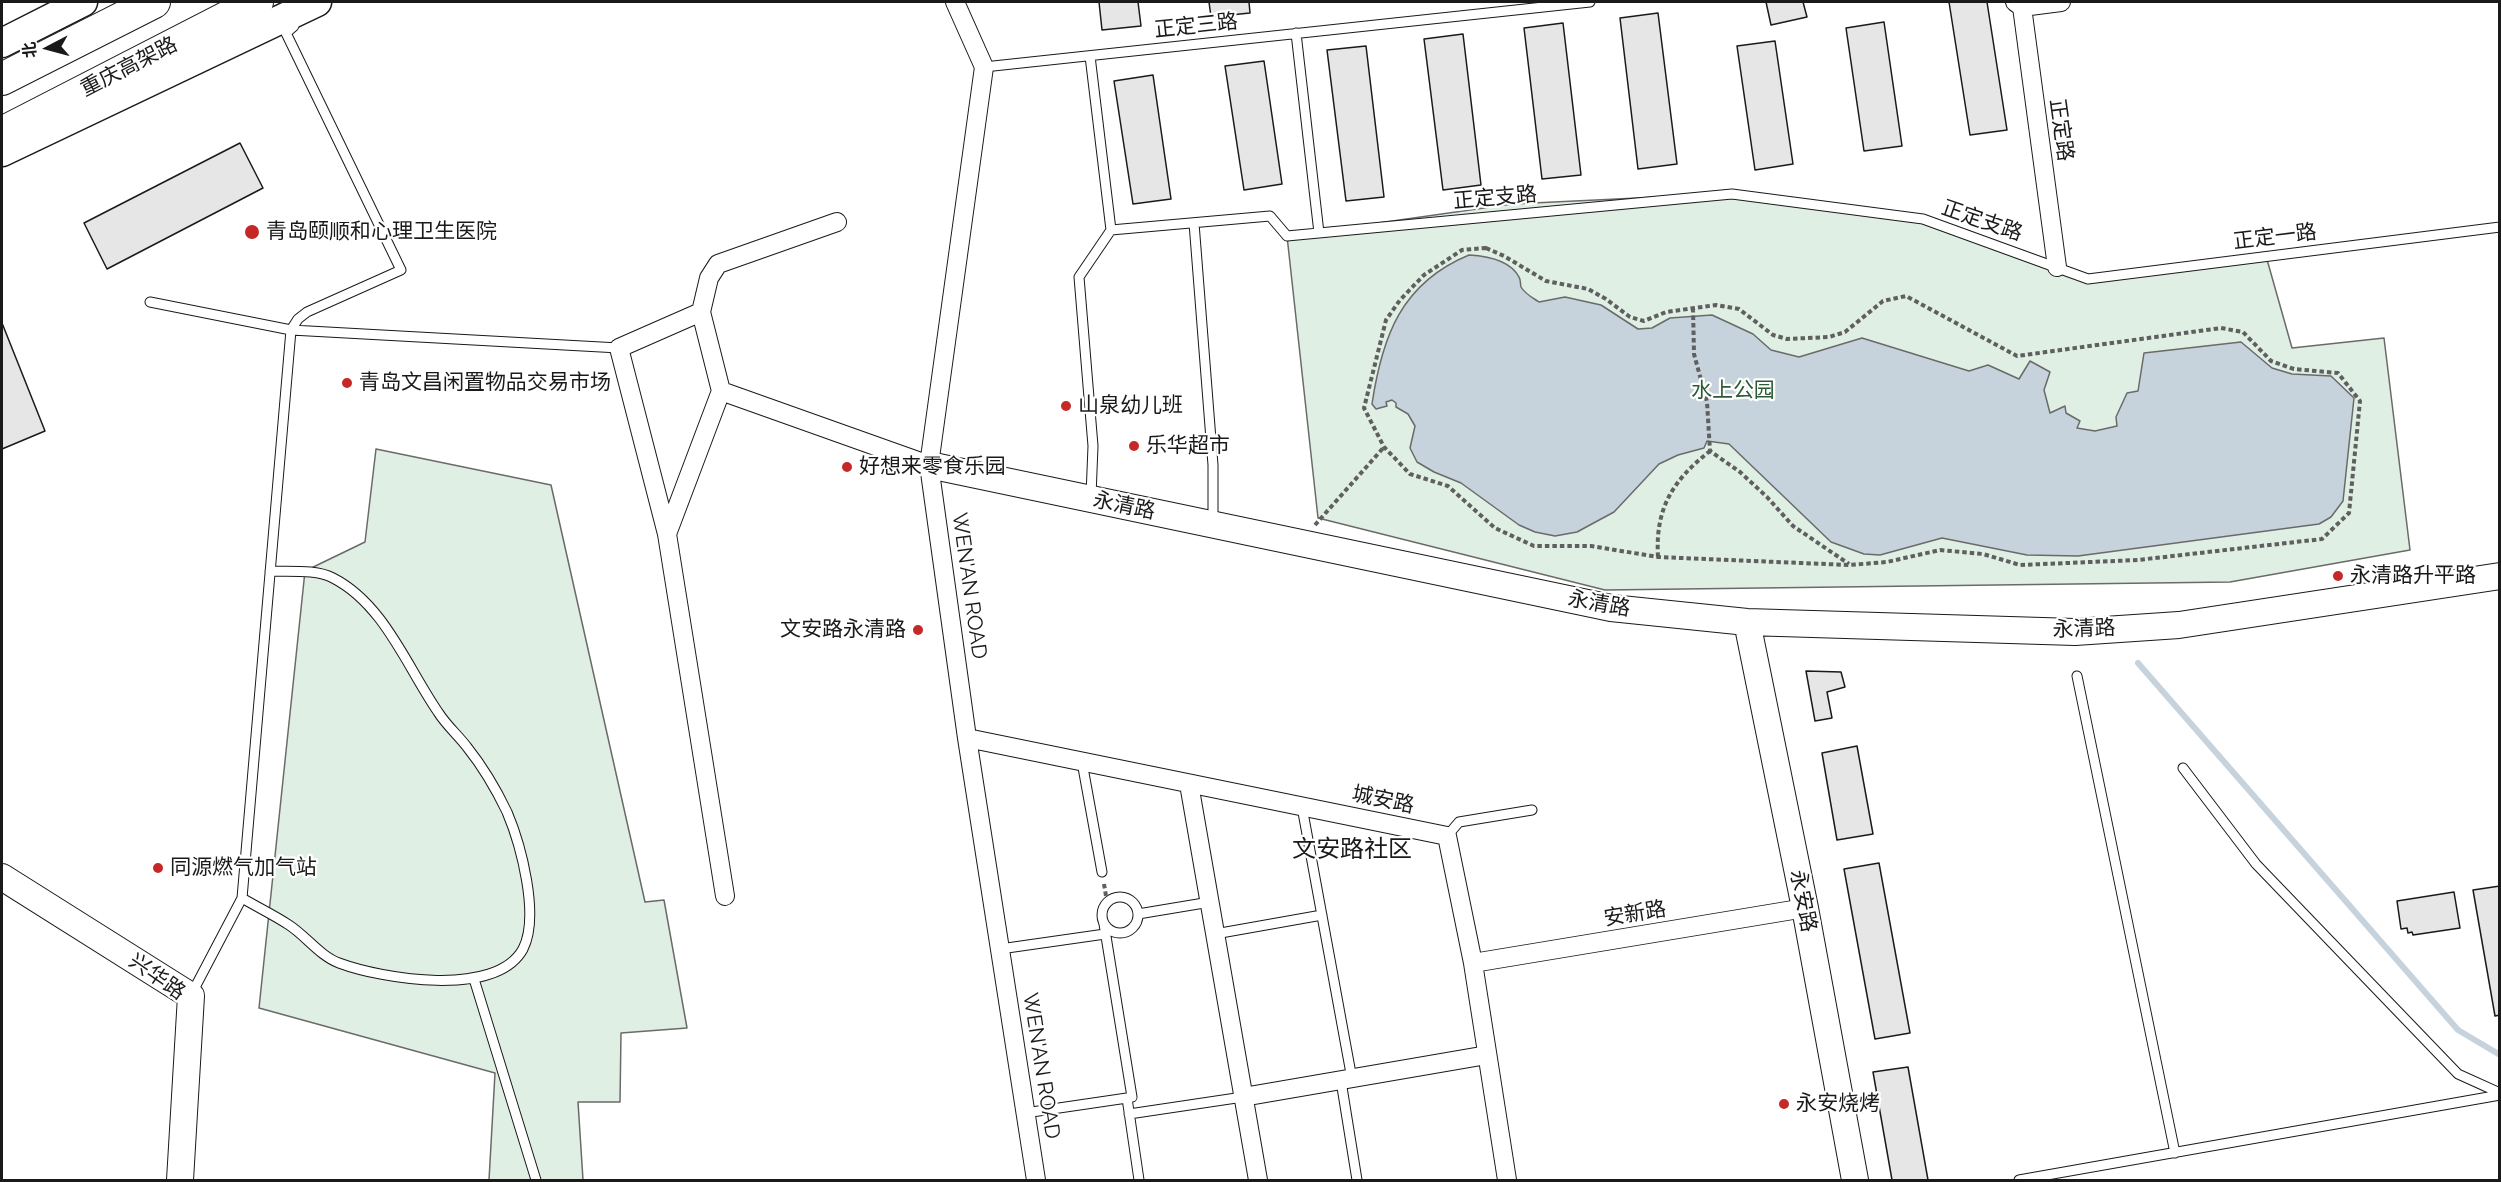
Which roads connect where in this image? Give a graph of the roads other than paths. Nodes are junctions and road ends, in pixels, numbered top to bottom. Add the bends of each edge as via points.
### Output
1 (84, 2) edge
2 (154, 2) edge
3 (257, 2) edge
4 (319, 2) edge
5 (955, 2) edge
6 (1590, 2) edge
7 (2061, 2) edge
8 (2018, 4) edge
9 (1296, 33) junction
10 (2, 43) edge
11 (1090, 56) junction
12 (984, 67) junction
13 (2, 79) edge
14 (2, 133) edge
15 (2, 152) edge
16 (837, 222) dead end
17 (1194, 223) junction
18 (2499, 227) edge
19 (1112, 230) junction
20 (1318, 233) junction
21 (2056, 267) junction
22 (150, 302) dead end
23 (701, 312) junction
24 (291, 330) junction
25 (619, 348) junction
26 (721, 391) junction
27 (929, 465) junction
28 (1090, 499) junction
29 (1213, 524) junction
30 (667, 534) junction
31 (270, 571) junction
32 (2499, 576) edge
33 (1747, 622) junction
34 (2077, 676) dead end
35 (967, 738) junction
36 (1082, 762) junction
37 (2183, 768) dead end
38 (1189, 784) junction
39 (1302, 807) junction
40 (1532, 810) dead end
41 (1447, 836) junction
42 (1102, 872) dead end
43 (2, 877) edge
44 (725, 896) dead end
45 (242, 898) junction
46 (1210, 902) junction
47 (1805, 908) junction
48 (1138, 914) junction
49 (1322, 915) junction
50 (1105, 929) junction
51 (1215, 934) junction
52 (1000, 949) junction
53 (1473, 963) junction
54 (474, 979) junction
55 (191, 996) junction
56 (1487, 1054) junction
57 (1346, 1080) junction
58 (2499, 1094) edge
59 (1243, 1096) junction
60 (1127, 1098) junction
61 (1025, 1113) junction
62 (1129, 1114) junction
63 (2175, 1153) junction
64 (180, 1180) edge
65 (536, 1180) edge
66 (1036, 1180) edge
67 (1139, 1180) edge
68 (1258, 1180) edge
69 (1357, 1180) edge
70 (1507, 1180) edge
71 (1856, 1180) edge
72 (2019, 1180) edge

1 - 10 main road
2 - 13 highway
3 - 14 highway, 重庆高架路
4 - 15 main road
4 - 24 lane via 286,33 401,270 307,312
5 - 12 street
6 - 9 lane, 正定三路
7 - 8 street
8 - 21 street, 正定路
9 - 11 lane, 正定三路
9 - 20 lane
11 - 12 lane, 正定三路
11 - 19 lane
12 - 27 street, WEN'AN ROAD
16 - 23 street via 718,264 709,278
17 - 19 lane, 正定支路
17 - 20 lane, 正定支路 via 1270,216 1287,236
17 - 29 lane via 1213,465
18 - 21 lane, 正定一路 via 2088,279
19 - 28 lane via 1079,278 1093,446
20 - 21 lane, 正定支路 via 1732,194 1923,219
22 - 24 lane
23 - 25 street
23 - 26 street
24 - 25 lane
24 - 31 lane
25 - 30 street
26 - 27 street, 永清路
26 - 30 street
27 - 28 street, 永清路
27 - 35 street, WEN'AN ROAD
28 - 29 street, 永清路
29 - 33 street, 永清路 via 1611,608
30 - 44 street
31 - 45 lane
31 - 54 lane via 325,575 361,599 380,619 439,714 491,780 508,814 518,845 530,914 523,949 499,970
32 - 33 street, 永清路 via 2179,625 2075,632
33 - 47 street, 永安路
34 - 63 lane
35 - 36 street, 城安路
35 - 52 street, WEN'AN ROAD
36 - 38 street, 城安路
36 - 42 lane
37 - 58 lane via 2256,864 2458,1074
38 - 39 street, 城安路
38 - 46 street
39 - 41 street, 城安路
39 - 49 lane
40 - 41 lane via 1459,822
41 - 53 street
43 - 55 street, 兴华路
45 - 54 lane via 288,924 339,963 424,979
45 - 55 lane
46 - 48 lane
46 - 51 street
47 - 53 street, 安新路
47 - 71 street, 永安路
48 - 50 lane via 1135,926 1125,932
48 - 50 lane via 1129,899 1112,898 1102,912
49 - 51 lane
49 - 57 lane
50 - 52 lane
50 - 60 lane via 1132,1097
51 - 59 street
52 - 61 street, WEN'AN ROAD
53 - 56 street
54 - 65 lane
55 - 64 street, 兴华路
56 - 57 street
56 - 70 street
57 - 59 street
57 - 69 lane
58 - 63 lane
59 - 62 lane
59 - 68 street
60 - 61 lane
60 - 62 lane
61 - 66 street, WEN'AN ROAD
62 - 67 lane
63 - 72 lane

